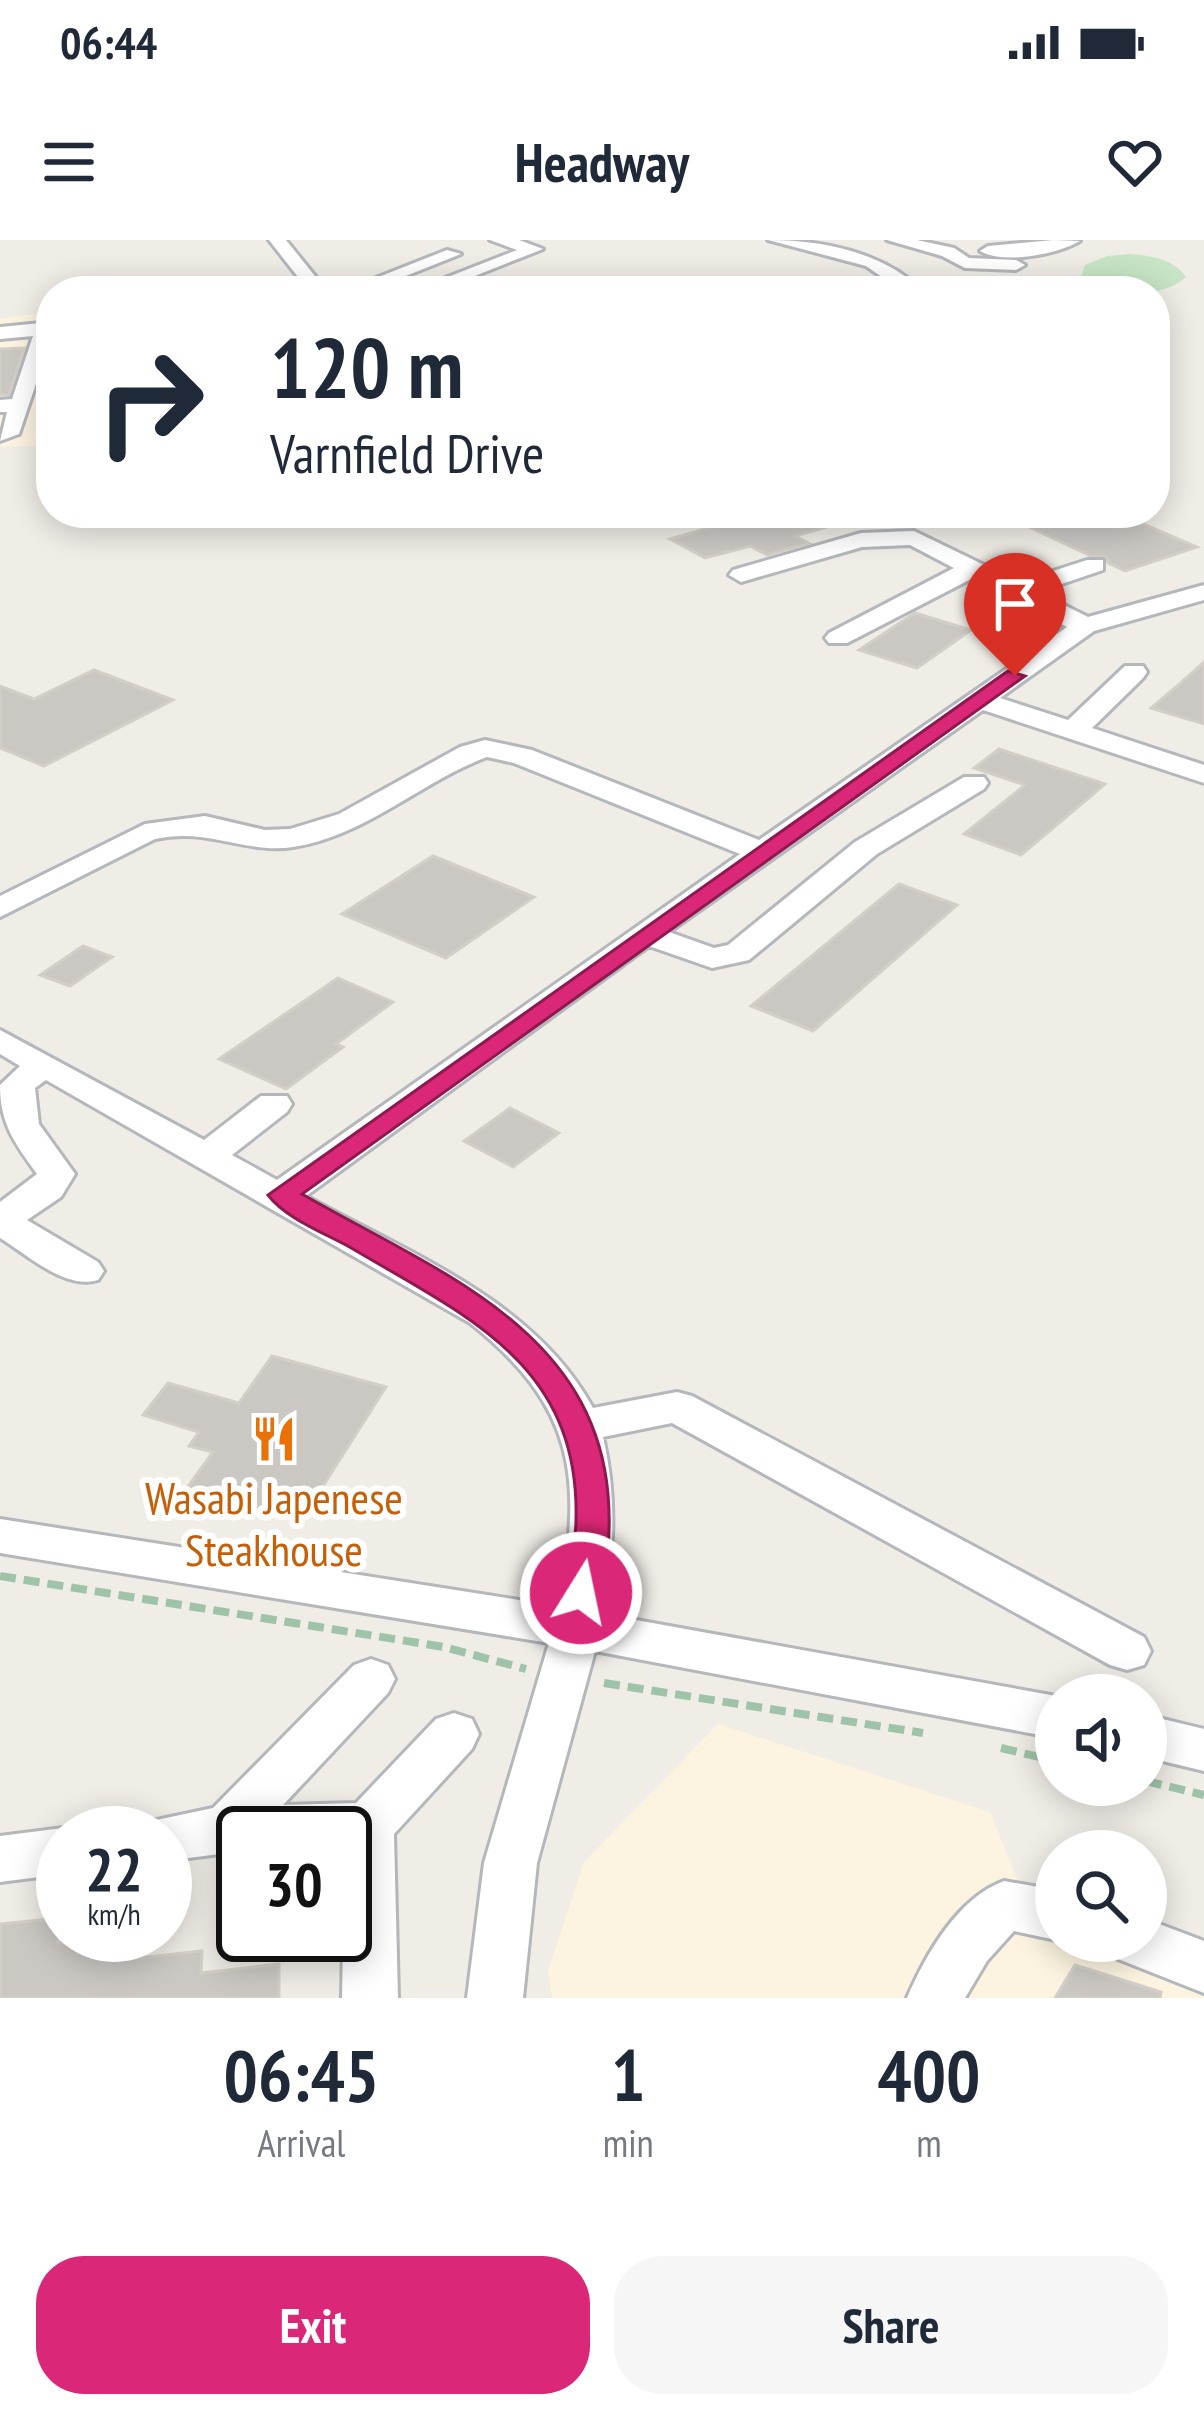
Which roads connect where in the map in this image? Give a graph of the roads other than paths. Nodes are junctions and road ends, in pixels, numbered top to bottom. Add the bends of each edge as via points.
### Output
1 (277, 240) edge
2 (498, 240) edge
3 (776, 240) edge
4 (860, 240) edge
5 (895, 240) edge
6 (973, 240) edge
7 (1072, 242) edge
8 (468, 249) dead end
9 (829, 252) junction
10 (1020, 258) junction
11 (506, 260) junction
12 (306, 276) edge
13 (393, 276) edge
14 (463, 276) edge
15 (520, 276) edge
16 (892, 276) edge
17 (0, 332) edge
18 (36, 333) edge
19 (36, 335) edge
20 (0, 344) edge
21 (36, 353) edge
22 (0, 387) edge
23 (19, 387) edge
24 (0, 435) edge
25 (905, 528) edge
26 (920, 528) edge
27 (1095, 565) dead end
28 (973, 568) junction
29 (741, 575) dead end
30 (1017, 591) junction
31 (1204, 592) edge
32 (1085, 626) junction
33 (838, 638) dead end
34 (1134, 672) dead end
35 (979, 700) junction
36 (1073, 731) junction
37 (1204, 774) edge
38 (974, 783) dead end
39 (802, 824) junction
40 (866, 848) junction
41 (762, 852) junction
42 (0, 908) edge
43 (645, 934) junction
44 (0, 1040) edge
45 (44, 1064) junction
46 (274, 1104) dead end
47 (208, 1155) junction
48 (282, 1195) junction
49 (0, 1221) edge
50 (84, 1271) dead end
51 (579, 1426) junction
52 (0, 1536) edge
53 (575, 1628) junction
54 (1126, 1651) dead end
55 (371, 1679) dead end
56 (1035, 1713) edge
57 (454, 1734) dead end
58 (1167, 1741) edge
59 (1204, 1750) edge
60 (249, 1806) edge
61 (372, 1822) edge
62 (36, 1854) edge
63 (0, 1859) edge
64 (1035, 1911) edge
65 (1167, 1953) edge
66 (370, 1962) edge
67 (1204, 1967) edge
68 (370, 1998) edge
69 (495, 1998) edge
70 (935, 1998) edge

1 - 12 street
2 - 11 street via 535,249
3 - 9 street
4 - 9 street
5 - 10 street via 965,263
6 - 10 street
7 - 10 street
8 - 13 street
9 - 16 street
11 - 14 street
11 - 15 street via 536,269
17 - 18 street
19 - 20 street
21 - 23 street
22 - 23 street
23 - 24 street via 9,434
25 - 29 street
26 - 28 street
27 - 30 street
28 - 30 street
28 - 33 street
30 - 32 street
31 - 32 street
32 - 35 street
34 - 36 street
35 - 36 street
35 - 39 street
36 - 37 street
38 - 40 street
39 - 40 street
39 - 41 street
40 - 43 street via 738,953 712,958
41 - 42 street via 485,748 320,832 266,839 178,825 145,833
41 - 43 street
43 - 48 street
44 - 45 street
45 - 47 street
45 - 49 street via 19,1084 15,1110 19,1129 56,1174
46 - 47 street
47 - 48 street
48 - 51 street via 515,1336
49 - 50 street
51 - 53 street via 593,1523
51 - 54 street via 677,1407
52 - 53 street
53 - 56 street
53 - 69 street via 514,1848
55 - 60 street
57 - 61 street
58 - 59 street
62 - 63 street
64 - 70 street via 1004,1905 968,1942
65 - 67 street
66 - 68 street

